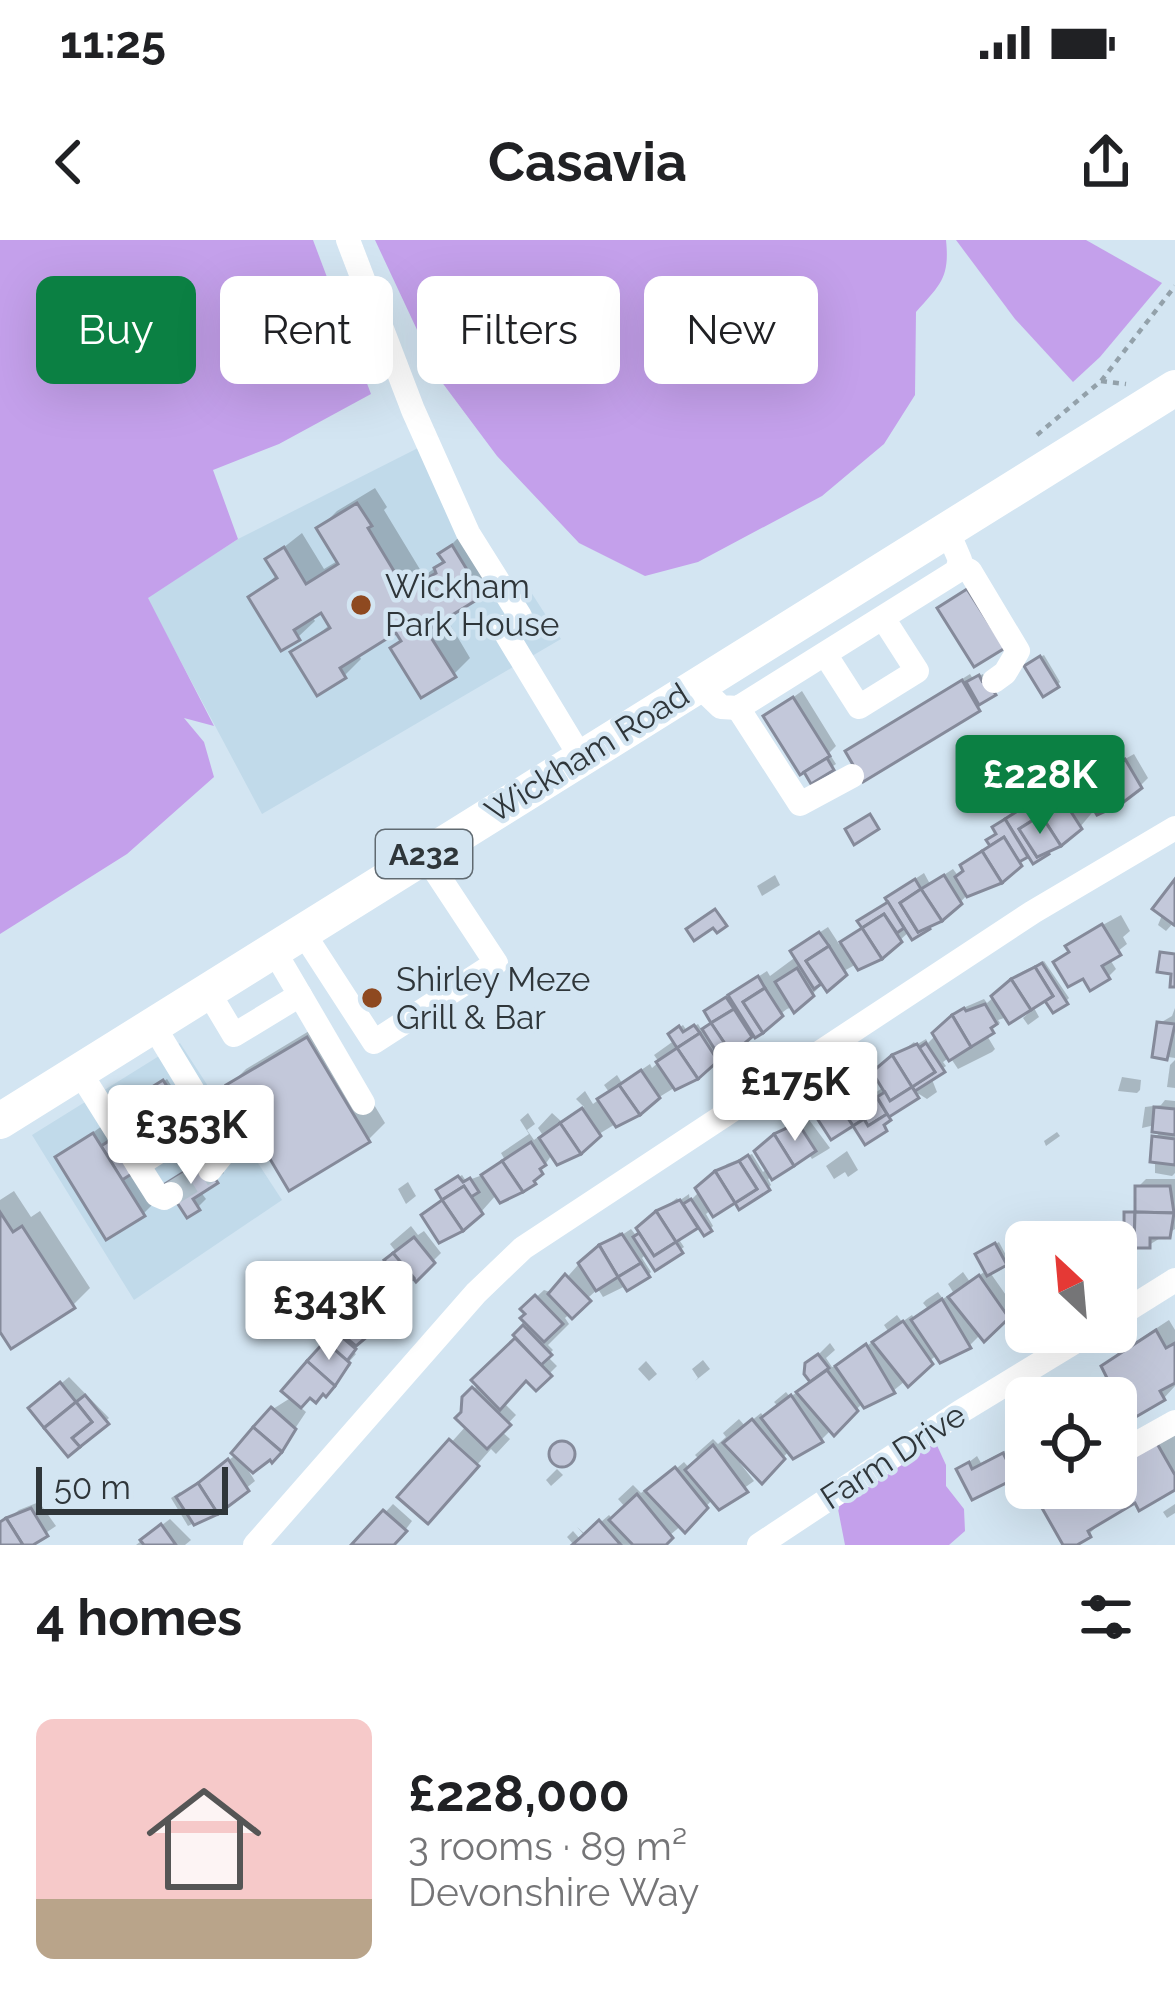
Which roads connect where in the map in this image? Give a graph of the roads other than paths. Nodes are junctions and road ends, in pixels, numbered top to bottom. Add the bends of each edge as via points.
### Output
1 (348, 240) edge
2 (1175, 388) edge
3 (954, 549) junction
4 (883, 618) junction
5 (825, 654) junction
6 (994, 681) dead end
7 (698, 685) junction
8 (738, 708) junction
9 (580, 756) junction
10 (852, 776) dead end
11 (1175, 828) edge
12 (424, 854) junction
13 (288, 940) junction
14 (207, 990) junction
15 (300, 995) junction
16 (153, 1025) junction
17 (80, 1072) junction
18 (363, 1102) dead end
19 (210, 1119) junction
20 (0, 1121) edge
21 (138, 1165) junction
22 (210, 1170) dead end
23 (171, 1194) dead end
24 (1175, 1280) edge
25 (1137, 1304) edge
26 (1057, 1353) edge
27 (1175, 1422) edge
28 (1137, 1443) edge
29 (255, 1545) edge
30 (759, 1545) edge

1 - 9 street via 468,533
2 - 3 highway, Wickham Road / A232
3 - 4 street via 951,576
3 - 6 street via 1018,651
3 - 7 highway, Wickham Road / A232
4 - 5 street
4 - 5 street via 917,671 859,707
5 - 8 street
7 - 8 street via 721,707
7 - 9 highway, Wickham Road / A232
8 - 10 street via 800,804
9 - 12 highway, Wickham Road / A232
11 - 29 street via 1033,912 523,1248
12 - 13 highway, Wickham Road / A232
12 - 13 street via 496,963 406,1022 374,1042
13 - 14 highway, Wickham Road / A232
13 - 15 street
14 - 15 street via 234,1035
14 - 16 highway, Wickham Road / A232
15 - 18 street
16 - 17 highway, Wickham Road / A232
16 - 19 street
17 - 20 highway, Wickham Road / A232
17 - 21 street
19 - 21 street
19 - 22 street via 226,1150
21 - 23 street via 157,1195
24 - 25 street
26 - 30 street, Farm Drive
27 - 28 street

